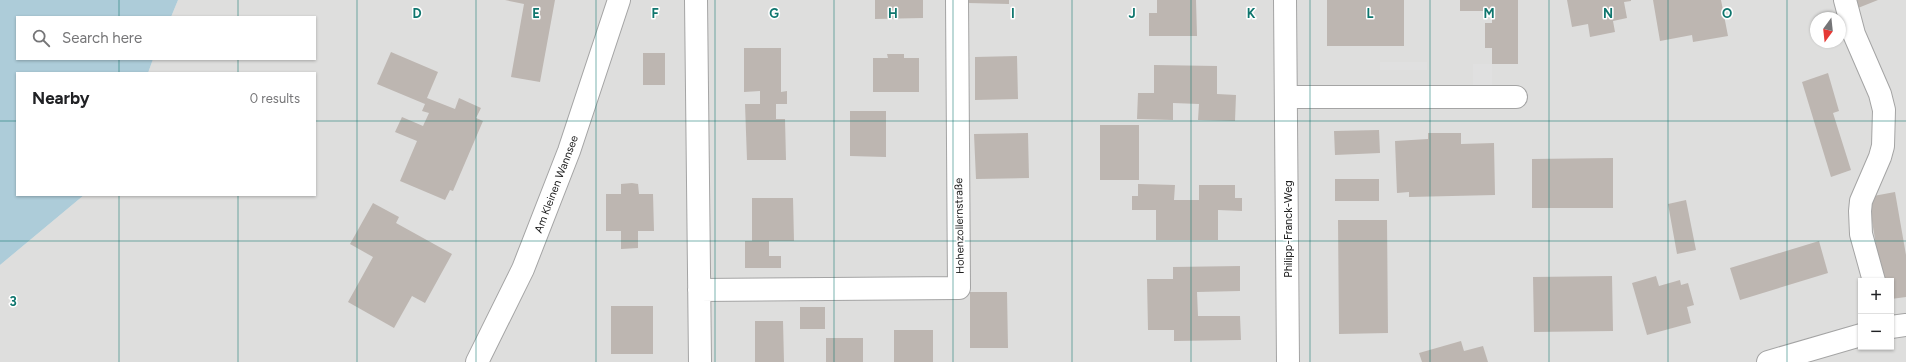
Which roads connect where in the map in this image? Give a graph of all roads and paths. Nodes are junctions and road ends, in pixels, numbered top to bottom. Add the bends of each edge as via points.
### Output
1 (619, 0) edge
2 (696, 0) edge
3 (957, 0) edge
4 (1285, 0) edge
5 (1845, 0) edge
6 (1286, 97) junction
7 (1516, 97) dead end
8 (1873, 278) edge
9 (700, 290) junction
10 (1906, 325) edge
11 (1894, 327) edge
12 (1858, 336) edge
13 (477, 362) edge
14 (700, 362) edge
15 (1288, 362) edge
16 (1768, 362) edge

1 - 13 street, Am Kleinen Wannsee via 569,151 538,232 523,269
2 - 9 street
3 - 9 street, Hohenzollernstraße via 959,288
4 - 6 street, Philipp-Franck-Weg
5 - 8 street via 1854,34 1880,94 1884,110 1884,135 1880,158 1861,201 1860,211 1861,234
6 - 7 street
6 - 15 street, Philipp-Franck-Weg
9 - 14 street
10 - 11 street
12 - 16 street

